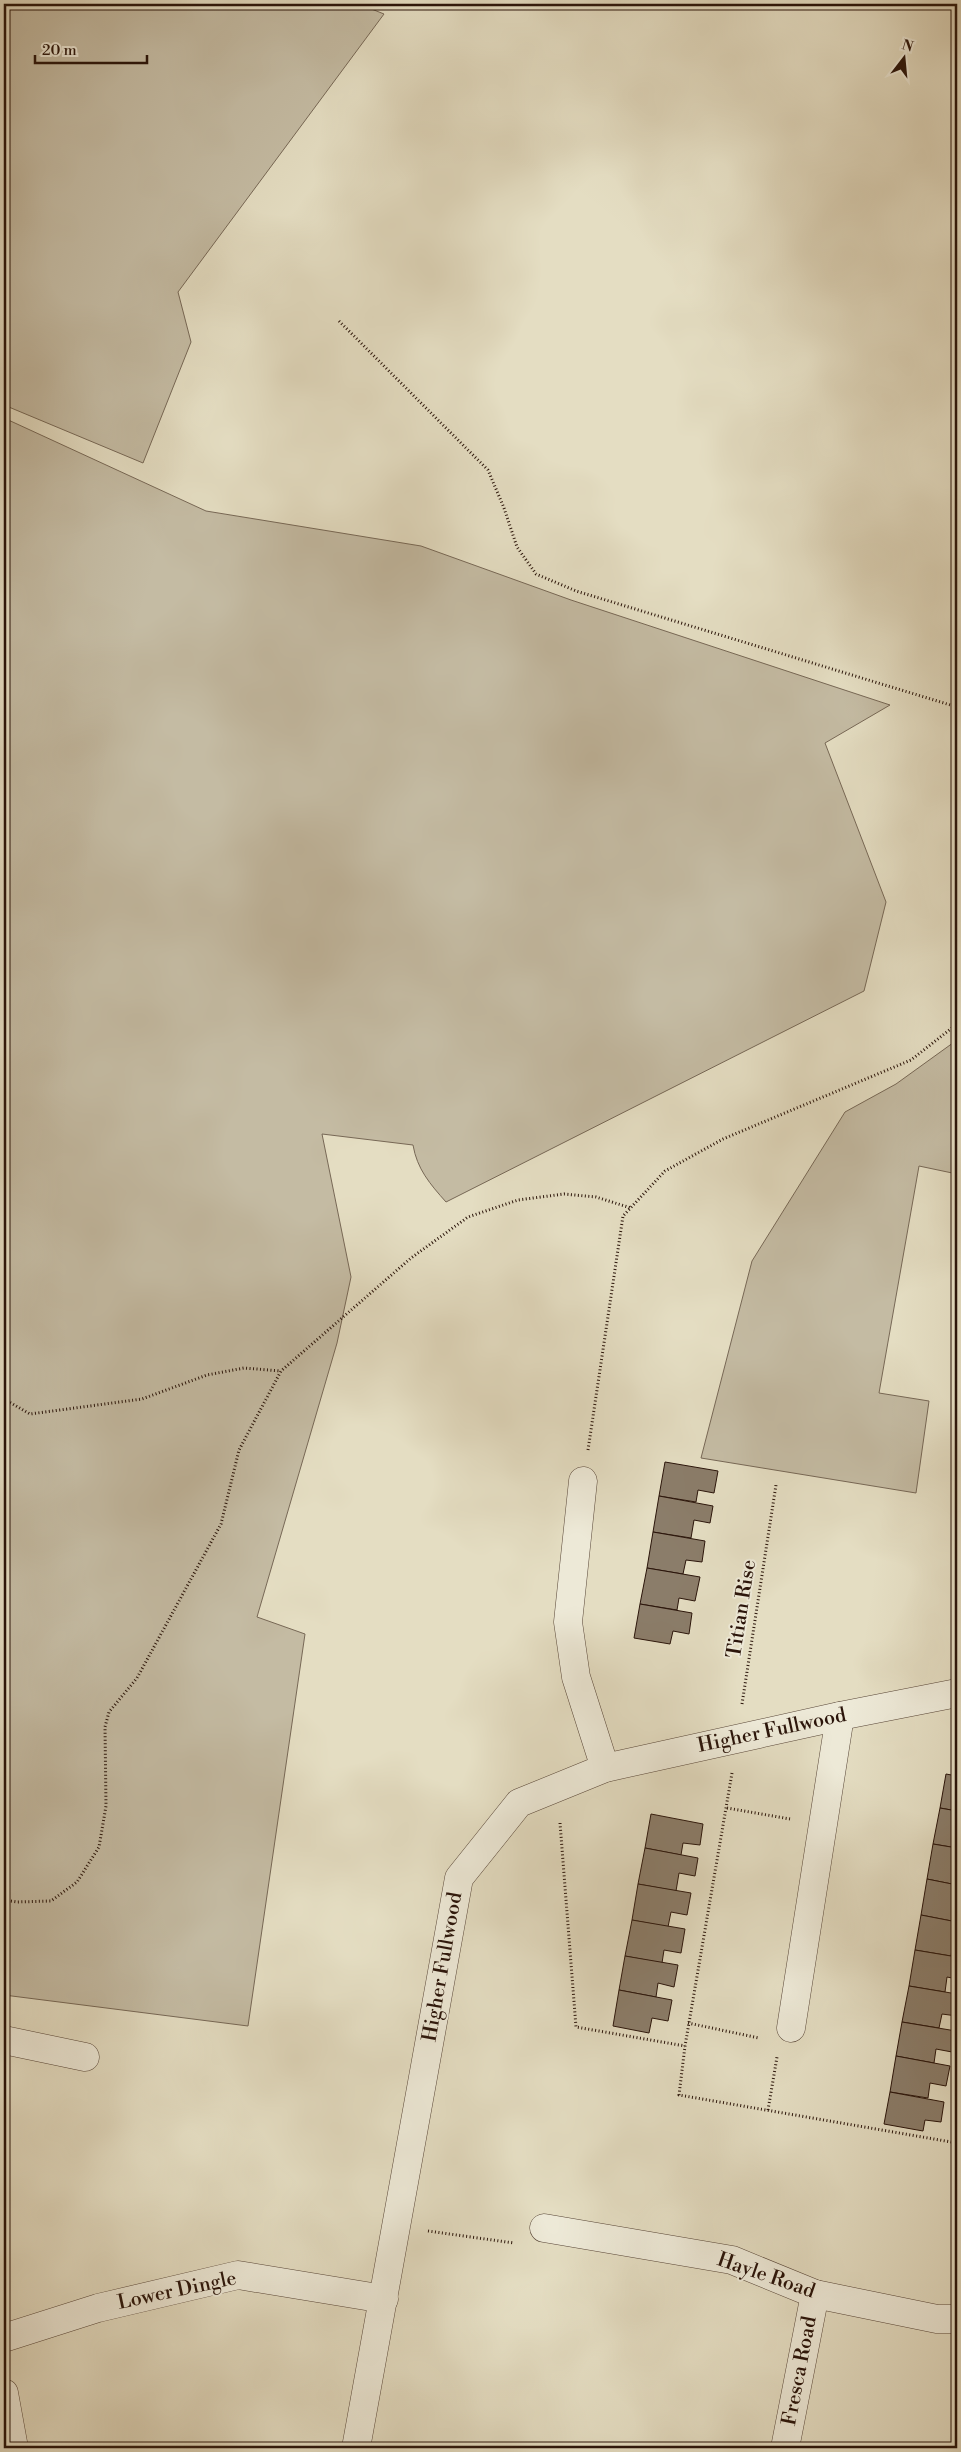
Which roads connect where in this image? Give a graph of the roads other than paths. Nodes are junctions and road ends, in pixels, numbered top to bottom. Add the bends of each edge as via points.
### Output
1 (583, 1481) road end
2 (957, 1693) edge
3 (840, 1716) junction
4 (605, 1768) junction
5 (785, 2035) road end
6 (4, 2040) edge
7 (85, 2057) dead end
8 (544, 2228) road end
9 (816, 2294) junction
10 (384, 2300) junction
11 (957, 2319) edge
12 (4, 2338) edge
13 (4, 2393) edge
14 (14, 2448) edge
15 (356, 2448) edge
16 (784, 2448) edge

1 - 4 street via 568,1622 576,1677
2 - 3 street, Higher Fullwood
3 - 4 street, Higher Fullwood
3 - 5 street
4 - 10 street, Higher Fullwood via 519,1803 459,1878
6 - 7 street
8 - 9 street, Hayle Road via 732,2260
9 - 11 street, Hayle Road via 937,2319
9 - 16 street, Fresca Road
10 - 12 street, Lower Dingle via 238,2275 98,2308
10 - 15 street, Higher Fullwood
13 - 14 street

